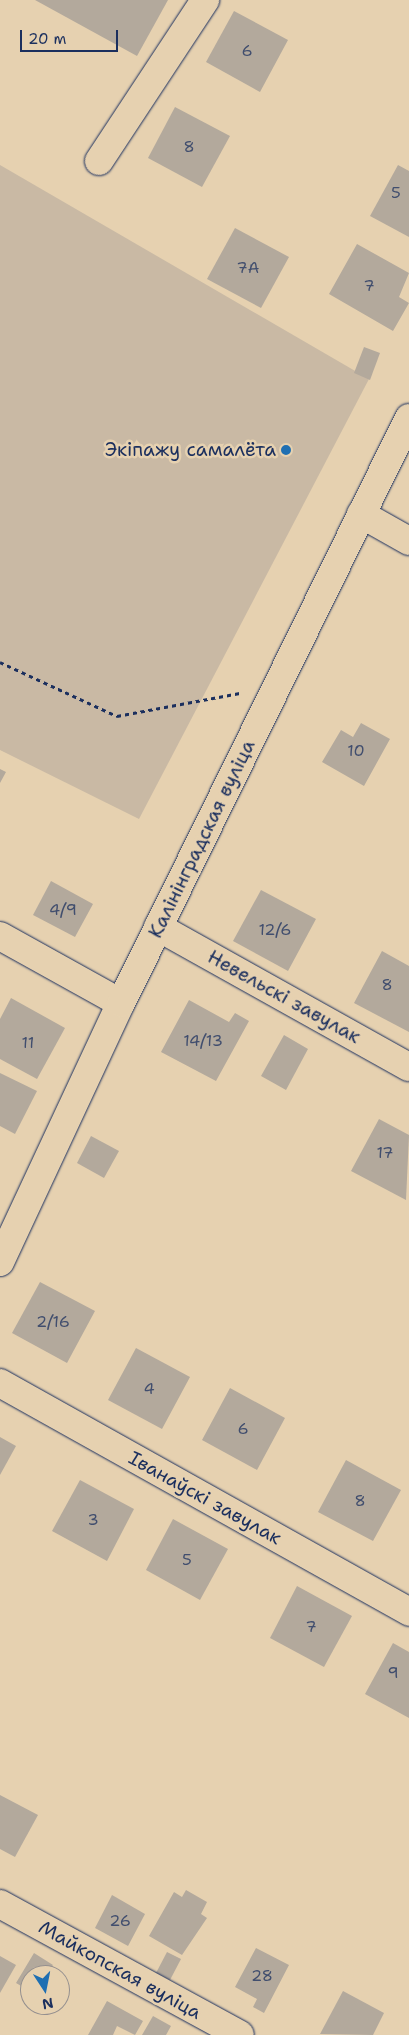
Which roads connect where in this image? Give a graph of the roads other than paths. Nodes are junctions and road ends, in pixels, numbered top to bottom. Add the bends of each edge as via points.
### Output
1 (205, 0) edge
2 (99, 161) dead end
3 (409, 418) edge
4 (361, 514) junction
5 (409, 541) edge
6 (158, 927) junction
7 (0, 936) edge
8 (121, 1003) junction
9 (409, 1067) edge
10 (0, 1262) edge
11 (0, 1383) edge
12 (409, 1612) edge
13 (0, 1904) edge
14 (240, 2035) edge

1 - 2 street
3 - 4 street, Калінінградская вуліца
4 - 5 street
4 - 6 street, Калінінградская вуліца
6 - 8 street, Калінінградская вуліца
6 - 9 street, Невельскі завулак
7 - 8 street
8 - 10 street, Калінінградская вуліца
11 - 12 street, Іванаўскі завулак
13 - 14 street, Майкопская вуліца

